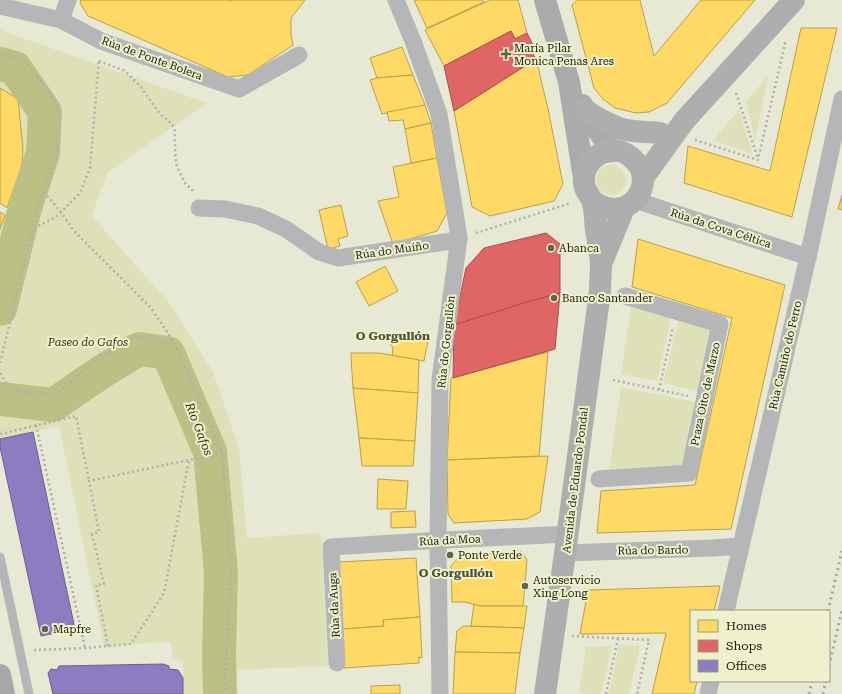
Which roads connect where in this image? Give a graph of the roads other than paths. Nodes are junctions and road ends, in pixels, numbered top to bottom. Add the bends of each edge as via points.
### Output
1 (68, 0) edge
2 (396, 0) edge
3 (545, 0) edge
4 (794, 0) edge
5 (0, 6) edge
6 (61, 20) junction
7 (299, 55) dead end
8 (569, 82) junction
9 (842, 99) edge
10 (585, 110) junction
11 (673, 129) junction
12 (617, 152) junction
13 (643, 178) junction
14 (589, 192) junction
15 (630, 204) junction
16 (199, 208) road end
17 (459, 238) junction
18 (808, 257) junction
19 (601, 265) junction
20 (625, 296) dead end
21 (599, 479) dead end
22 (438, 540) junction
23 (566, 543) junction
24 (741, 546) junction
25 (331, 547) joint
26 (0, 557) edge
27 (726, 610) edge
28 (337, 663) dead end
29 (0, 675) edge
30 (711, 682) edge
31 (4, 694) edge
32 (29, 694) edge
33 (440, 694) edge
34 (545, 694) edge
35 (708, 694) edge

1 - 6 street
2 - 17 street, Rúa do Gorgullón via 439,114
3 - 8 main road, Avenida de Eduardo Pondal
4 - 11 main road
5 - 6 street, Rúa de Ponte Bolera
6 - 7 street, Rúa de Ponte Bolera via 101,41 239,89
8 - 10 main road, Avenida de Eduardo Pondal
8 - 14 main road, Avenida de Eduardo Pondal
9 - 18 street, Rúa Camiño do Ferro
10 - 11 main road via 623,129
10 - 12 main road, Avenida de Eduardo Pondal
11 - 12 main road
11 - 13 main road
12 - 13 main road via 631,156 637,162
12 - 14 main road via 603,152 590,162 586,170
13 - 15 main road via 640,194
14 - 15 main road via 599,206 607,209
14 - 19 main road, Avenida de Eduardo Pondal
15 - 18 street, Rúa da Cova Céltica
15 - 19 main road, Avenida de Eduardo Pondal
16 - 17 street, Rúa do Muíño via 226,209 258,216 286,229 319,252 338,258
17 - 22 street, Rúa do Gorgullón via 440,380
18 - 24 street, Rúa Camiño do Ferro
19 - 23 main road, Avenida de Eduardo Pondal via 598,306
20 - 21 street, Praza Oito de Marzo via 720,324 689,473
22 - 23 street, Rúa da Moa
22 - 25 street, Rúa da Moa
22 - 33 street, Rúa do Gorgullón
23 - 24 street, Rúa do Bardo via 713,548
23 - 34 main road, Avenida de Eduardo Pondal
24 - 27 street, Rúa Camiño do Ferro
25 - 28 street, Rúa da Auga
26 - 32 lane
29 - 31 highway
30 - 35 street

